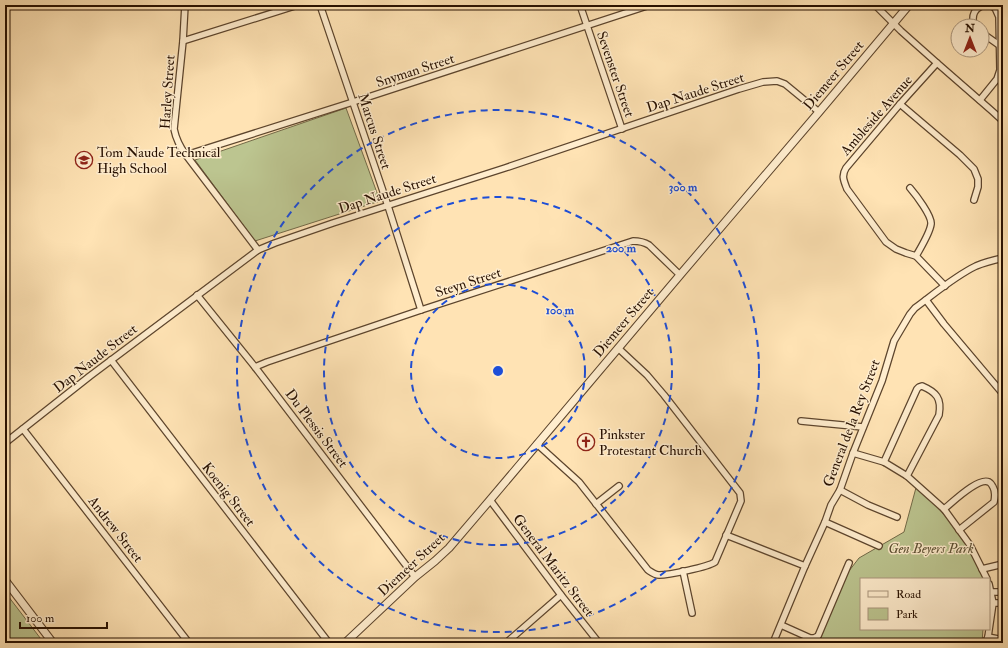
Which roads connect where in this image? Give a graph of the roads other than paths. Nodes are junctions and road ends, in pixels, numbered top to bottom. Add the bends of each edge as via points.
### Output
1 (185, 5) edge
2 (298, 5) edge
3 (320, 5) edge
4 (580, 5) edge
5 (650, 5) edge
6 (875, 5) edge
7 (909, 5) edge
8 (986, 5) edge
9 (973, 18) edge
10 (893, 24) junction
11 (587, 26) junction
12 (990, 39) edge
13 (183, 41) junction
14 (999, 45) junction
15 (937, 64) junction
16 (980, 100) junction
17 (353, 102) junction
18 (900, 104) junction
19 (819, 112) junction
20 (1003, 121) edge
21 (622, 129) junction
22 (186, 155) junction
23 (910, 188) dead end
24 (974, 200) dead end
25 (388, 206) junction
26 (258, 250) junction
27 (916, 256) junction
28 (1003, 258) edge
29 (680, 275) junction
30 (946, 286) junction
31 (197, 295) junction
32 (926, 300) junction
33 (421, 310) junction
34 (618, 348) junction
35 (111, 360) junction
36 (255, 367) junction
37 (1003, 394) edge
38 (801, 421) dead end
39 (863, 427) junction
40 (23, 429) junction
41 (5, 443) edge
42 (537, 444) junction
43 (853, 453) junction
44 (884, 462) junction
45 (907, 476) junction
46 (619, 486) dead end
47 (840, 490) junction
48 (490, 500) junction
49 (596, 504) junction
50 (944, 509) junction
51 (898, 518) dead end
52 (825, 522) junction
53 (959, 530) junction
54 (726, 535) junction
55 (879, 546) dead end
56 (849, 563) dead end
57 (1003, 564) edge
58 (805, 566) junction
59 (982, 569) junction
60 (683, 571) junction
61 (415, 577) junction
62 (986, 578) edge
63 (5, 580) edge
64 (990, 587) edge
65 (992, 592) junction
66 (1003, 592) edge
67 (561, 596) junction
68 (1003, 602) edge
69 (994, 603) junction
70 (692, 613) dead end
71 (781, 625) junction
72 (990, 626) edge
73 (989, 630) edge
74 (988, 637) junction
75 (1003, 640) edge
76 (53, 643) edge
77 (189, 643) edge
78 (328, 643) edge
79 (345, 643) edge
80 (506, 643) edge
81 (599, 643) edge
82 (773, 643) edge
83 (985, 643) edge

1 - 13 street, Harley Street
2 - 13 street
3 - 17 street, Marcus Street
4 - 11 street, Sevenster Street
5 - 11 street, Snyman Street
6 - 10 street
7 - 10 street, Diemeer Street
8 - 9 street via 975,11
8 - 14 street via 995,8 997,12
10 - 15 street
10 - 19 street, Diemeer Street
11 - 17 street, Snyman Street
11 - 21 street, Sevenster Street
12 - 14 street
13 - 22 street, Harley Street via 174,129
14 - 16 street via 1000,70 997,79
15 - 16 street
15 - 18 street, Ambleside Avenue
16 - 20 street
17 - 22 street, Snyman Street
17 - 25 street, Marcus Street
18 - 24 street via 974,169 978,179
18 - 27 street, Ambleside Avenue via 846,168 843,180 886,242 896,249
19 - 21 street, Dap Naude Street via 785,84 771,81 739,89
19 - 29 street, Diemeer Street via 716,238
21 - 25 street, Dap Naude Street
22 - 26 street, Harley Street
23 - 27 street via 931,221
25 - 26 street, Dap Naude Street
25 - 33 street, Marcus Street
26 - 31 street, Dap Naude Street
27 - 30 street, Ambleside Avenue
28 - 30 street, General de la Rey Street via 976,267
29 - 33 street, Steyn Street via 649,245 633,241
29 - 34 street, Diemeer Street
30 - 32 street, General de la Rey Street
31 - 35 street, Dap Naude Street
31 - 36 street, Du Plessis Street
32 - 37 street
32 - 39 street, General de la Rey Street via 915,308 894,341 882,382
33 - 36 street, Steyn Street
34 - 42 street, Diemeer Street
34 - 54 street via 647,375 738,489 741,501
35 - 40 street, Dap Naude Street
35 - 78 street, Koenig Street
36 - 61 street, Du Plessis Street
38 - 39 street
39 - 43 street, General de la Rey Street
40 - 41 street, Dap Naude Street
40 - 77 street, Andrew Street
42 - 48 street, Diemeer Street
42 - 49 street via 576,479
43 - 44 street
43 - 47 street, General de la Rey Street
44 - 45 street
44 - 45 street via 917,389 922,386 932,390 939,399 939,415
45 - 50 street
46 - 49 street
47 - 51 street
47 - 52 street, General de la Rey Street
48 - 61 street, Diemeer Street via 442,554
48 - 67 street, General Maritz Street
49 - 60 street via 648,570 661,575
50 - 53 street
50 - 53 street via 977,483 986,481 991,484 995,491 994,502
52 - 55 street
52 - 58 street, General de la Rey Street
53 - 59 street
54 - 58 street
54 - 60 street via 715,562
56 - 71 street via 818,636 810,638
57 - 59 street
58 - 71 street, General de la Rey Street
59 - 62 street
60 - 70 street
61 - 79 street, Diemeer Street
63 - 76 street
64 - 65 street
65 - 66 street
65 - 69 street
67 - 80 street
67 - 81 street, General Maritz Street
68 - 69 street
69 - 72 street
71 - 82 street, General de la Rey Street
73 - 74 street
74 - 75 street
74 - 83 street

